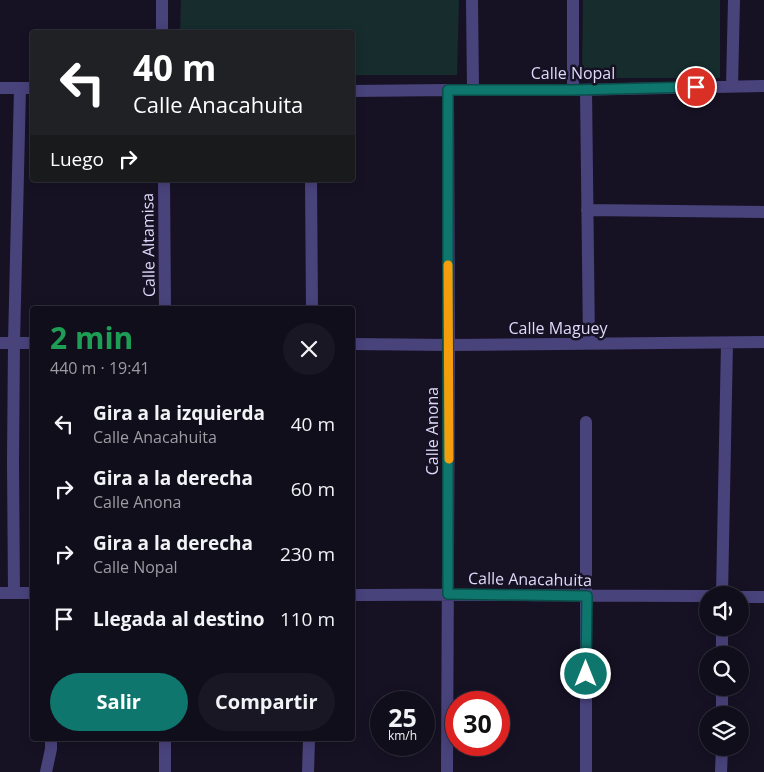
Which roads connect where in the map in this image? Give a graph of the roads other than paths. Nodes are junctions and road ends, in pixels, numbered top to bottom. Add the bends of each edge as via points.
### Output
1 (162, 0) edge
2 (472, 0) edge
3 (573, 0) edge
4 (734, 0) edge
5 (162, 30) edge
6 (732, 86) junction
7 (764, 86) edge
8 (0, 88) edge
9 (26, 88) edge
10 (448, 90) junction
11 (473, 90) junction
12 (580, 90) junction
13 (355, 91) edge
14 (164, 182) edge
15 (311, 182) edge
16 (587, 210) junction
17 (764, 212) edge
18 (165, 306) edge
19 (312, 306) edge
20 (764, 342) edge
21 (0, 343) edge
22 (14, 343) junction
23 (30, 343) edge
24 (727, 343) junction
25 (355, 344) edge
26 (589, 344) junction
27 (449, 345) junction
28 (586, 422) dead end
29 (722, 586) edge
30 (0, 593) edge
31 (14, 593) junction
32 (30, 593) edge
33 (448, 594) junction
34 (355, 595) edge
35 (587, 596) junction
36 (699, 596) edge
37 (749, 596) edge
38 (764, 597) edge
39 (51, 741) edge
40 (165, 741) edge
41 (309, 741) edge
42 (722, 756) edge
43 (46, 772) edge
44 (165, 772) edge
45 (308, 772) edge
46 (447, 772) edge
47 (586, 772) edge
48 (722, 772) edge

1 - 5 street
2 - 11 street
3 - 12 street
4 - 6 street
6 - 7 street, Calle Nopal
6 - 12 street, Calle Nopal
8 - 9 street
9 - 22 street
10 - 11 street, Calle Nopal
10 - 13 street, Calle Nopal
10 - 27 street, Calle Anona
11 - 12 street, Calle Nopal
12 - 16 street
14 - 18 street, Calle Altamisa
15 - 19 street
16 - 17 street
16 - 26 street
20 - 24 street, Calle Maguey
21 - 22 street
22 - 23 street
22 - 31 street
24 - 26 street, Calle Maguey
24 - 29 street
25 - 27 street, Calle Maguey
26 - 27 street, Calle Maguey
27 - 33 street, Calle Anona
28 - 35 street
30 - 31 street
31 - 32 street
33 - 34 street, Calle Anacahuita
33 - 35 street, Calle Anacahuita
33 - 46 street, Calle Anona
35 - 36 street, Calle Anacahuita
35 - 47 street
37 - 38 street
39 - 43 street
40 - 44 street
41 - 45 street
42 - 48 street

